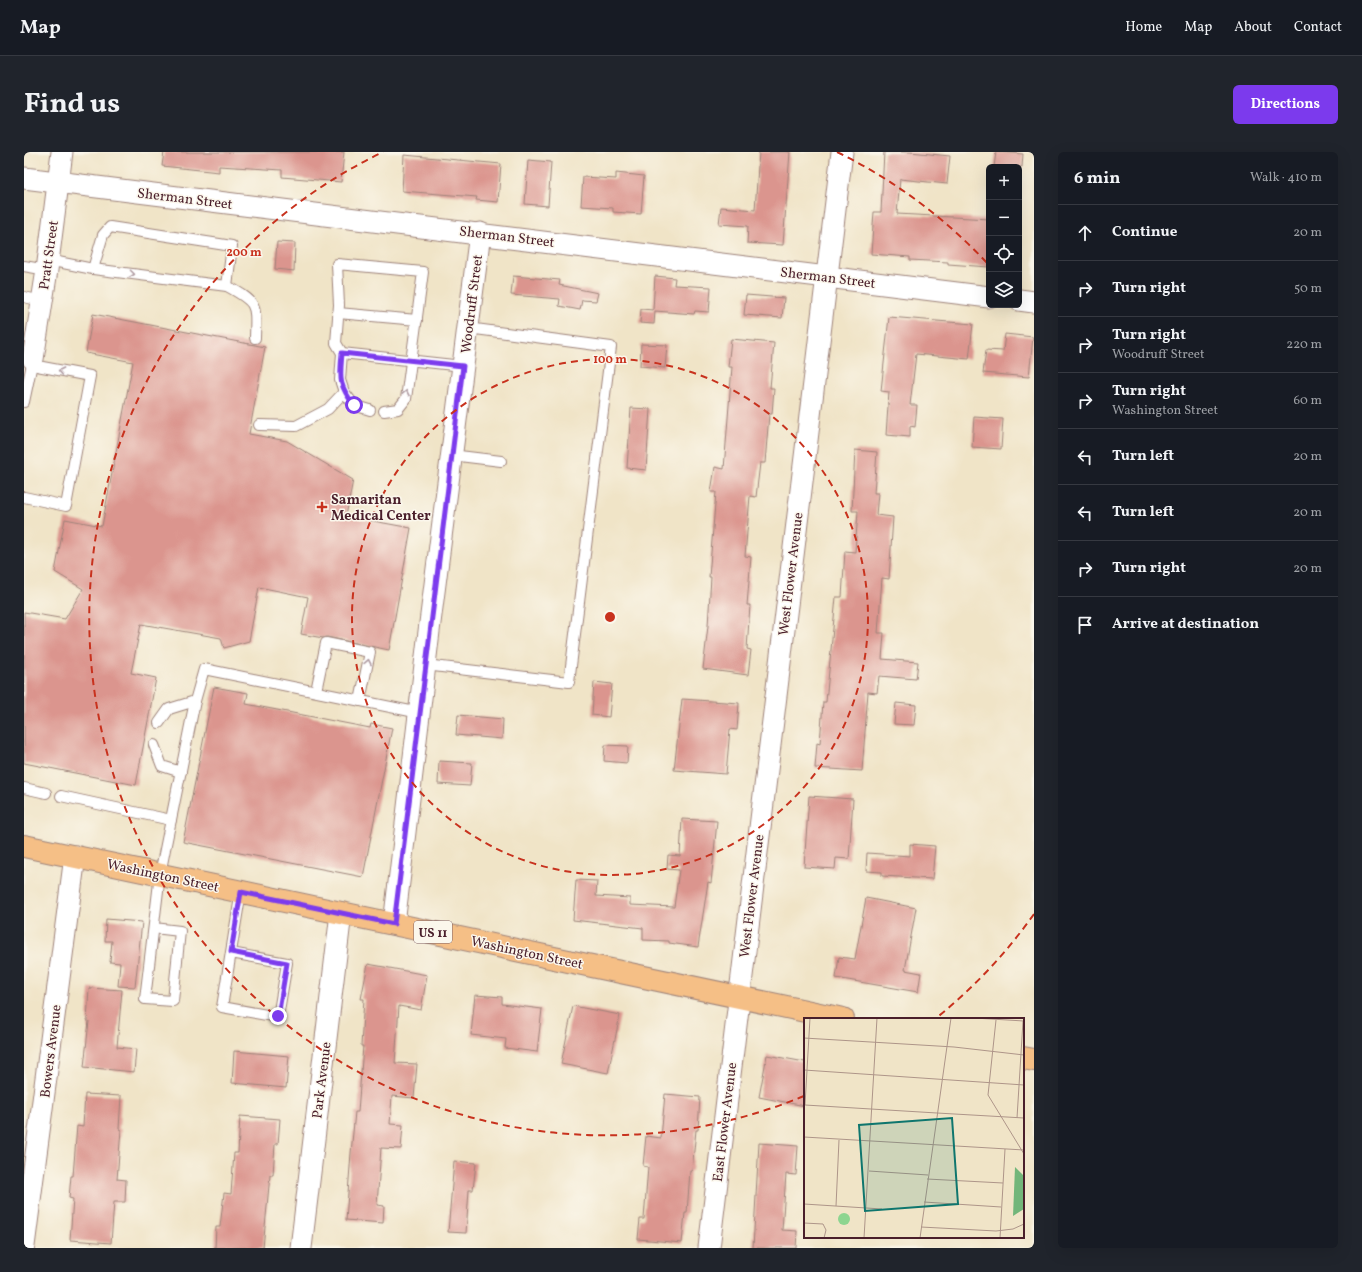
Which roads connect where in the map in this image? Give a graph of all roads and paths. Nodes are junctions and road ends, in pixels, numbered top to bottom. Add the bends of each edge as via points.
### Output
1 (62, 152) edge
2 (842, 152) edge
3 (24, 178) edge
4 (58, 183) junction
5 (480, 233) junction
6 (48, 265) junction
7 (24, 266) edge
8 (93, 269) junction
9 (827, 277) junction
10 (227, 286) junction
11 (986, 297) edge
12 (33, 299) edge
13 (1022, 300) edge
14 (1034, 302) edge
15 (338, 313) junction
16 (417, 320) junction
17 (468, 328) junction
18 (256, 338) dead end
19 (342, 353) junction
20 (30, 360) edge
21 (412, 360) junction
22 (463, 366) junction
23 (344, 392) junction
24 (24, 402) edge
25 (370, 410) dead end
26 (384, 411) dead end
27 (259, 425) dead end
28 (451, 455) junction
29 (501, 461) dead end
30 (24, 497) edge
31 (425, 665) junction
32 (316, 692) junction
33 (195, 701) junction
34 (360, 701) junction
35 (420, 713) junction
36 (160, 723) dead end
37 (154, 745) dead end
38 (181, 772) junction
39 (24, 788) edge
40 (46, 793) dead end
41 (61, 796) dead end
42 (171, 820) junction
43 (24, 846) edge
44 (75, 856) junction
45 (160, 874) junction
46 (241, 892) junction
47 (341, 913) junction
48 (394, 924) junction
49 (154, 928) junction
50 (231, 952) junction
51 (739, 996) junction
52 (838, 1018) edge
53 (1024, 1058) edge
54 (1034, 1060) edge
55 (24, 1246) edge
56 (301, 1248) edge
57 (709, 1248) edge

1 - 4 street, Pratt Street
2 - 9 street, West Flower Avenue
3 - 4 street, Sherman Street
4 - 5 street, Sherman Street
4 - 6 street, Pratt Street
5 - 9 street, Sherman Street
5 - 17 street, Woodruff Street
6 - 7 lane
6 - 8 lane
6 - 12 street, Pratt Street
8 -> 10 lane
8 - 10 lane via 103,235 110,227 232,246
9 - 11 street, Sherman Street
9 - 51 street, West Flower Avenue
10 - 18 lane via 247,297 256,309
12 - 20 street, Pratt Street
13 - 14 street
15 - 16 lane
15 - 16 lane via 337,264 423,272
15 - 19 lane via 336,343
16 - 21 lane
17 - 22 street, Woodruff Street
17 - 31 lane via 611,347 569,682
19 - 21 lane
19 - 23 lane via 340,380
20 - 24 lane
30 -> 20 lane via 66,506 90,376
21 - 22 lane
26 -> 21 lane via 398,410 406,399
22 - 28 street, Woodruff Street
23 - 25 lane via 354,405
23 - 27 lane via 328,409 296,426
28 - 29 lane
28 - 31 street, Woodruff Street
31 - 35 street, Woodruff Street
32 - 33 lane via 204,669
32 - 34 lane
34 -> 32 lane via 370,652 326,643
33 - 36 lane via 169,709
33 - 38 lane
34 - 35 lane
35 - 48 street, Woodruff Street
37 - 38 lane via 162,766
38 - 42 lane
39 - 40 lane
41 - 42 lane
42 - 45 lane
43 - 44 main road, Washington Street / US 11
44 - 45 main road, Washington Street / US 11
44 - 55 street, Bowers Avenue
45 - 46 main road, Washington Street / US 11
45 - 49 lane
46 - 47 main road, Washington Street / US 11
46 - 50 lane
47 - 48 main road, Washington Street / US 11
47 - 56 street, Park Avenue
48 - 51 main road, Washington Street / US 11
49 - 49 lane via 145,999 173,1001 180,931
50 - 50 lane via 222,1007 278,1016 287,963
51 - 52 main road, Washington Street / US 11
51 - 57 street, East Flower Avenue
53 - 54 main road

